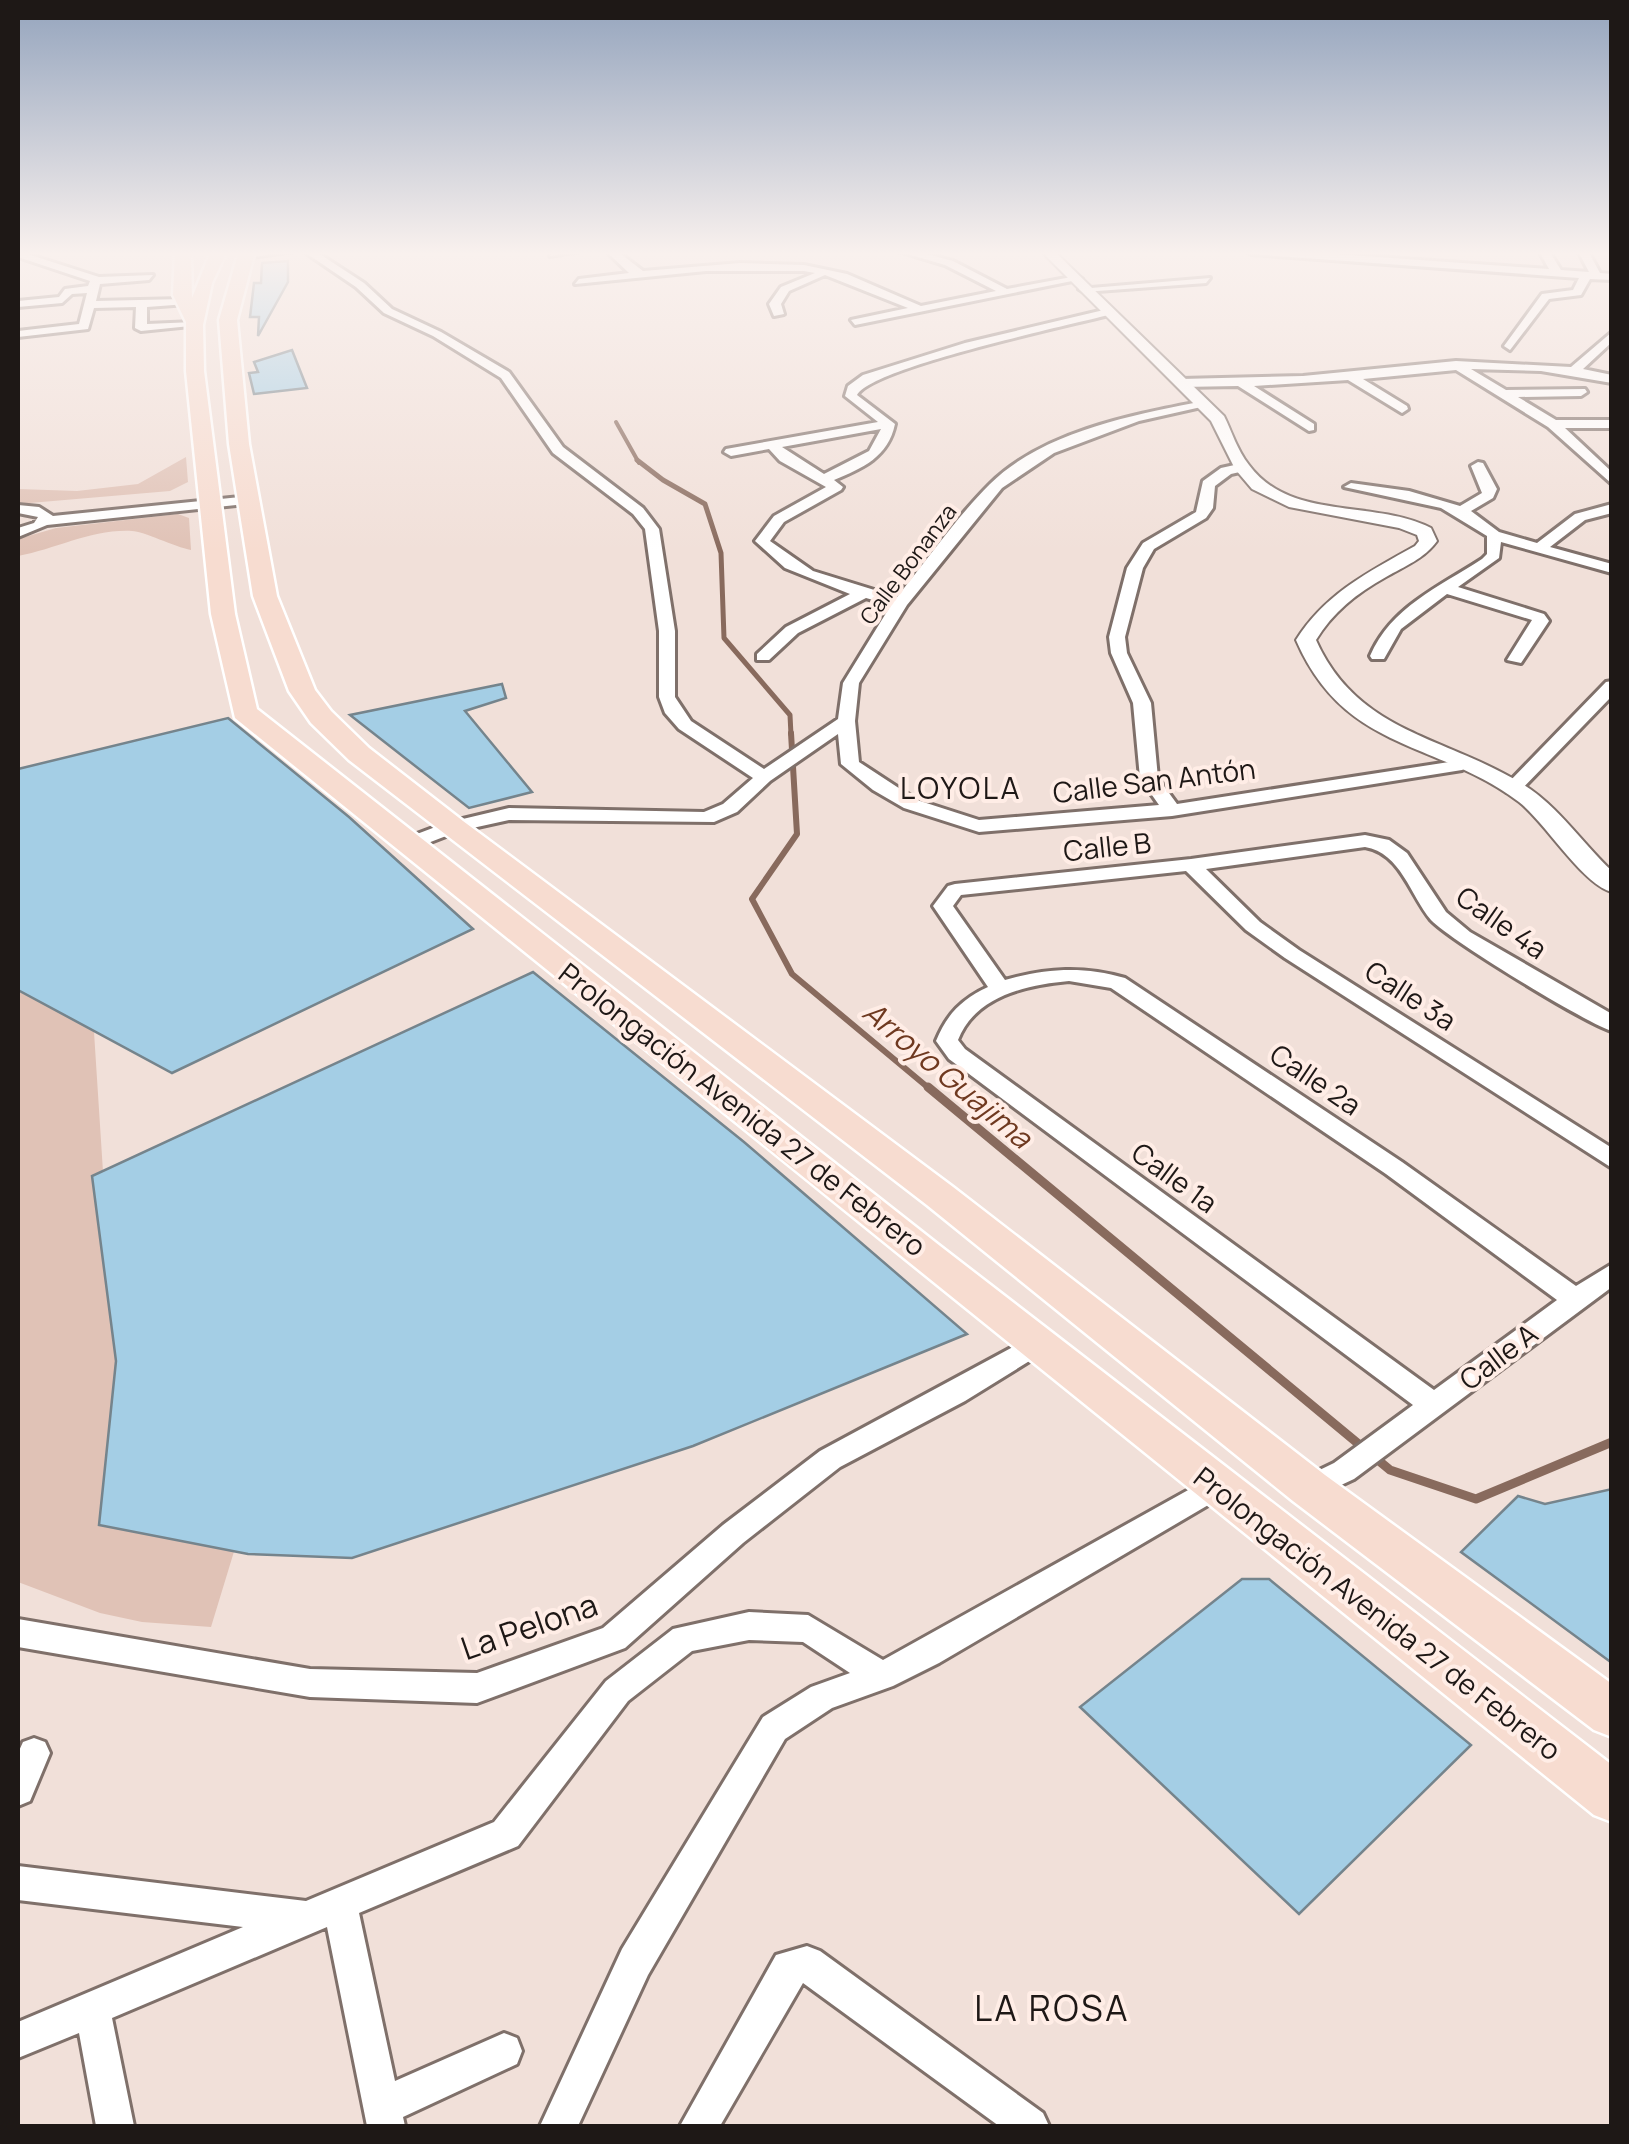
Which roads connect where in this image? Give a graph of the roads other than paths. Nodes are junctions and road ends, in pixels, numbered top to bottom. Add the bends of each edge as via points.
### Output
1 (193, 351) edge
2 (230, 351) edge
3 (466, 351) edge
4 (951, 351) edge
5 (1149, 351) edge
6 (1596, 351) edge
7 (1456, 365) junction
8 (1575, 370) junction
9 (1350, 376) junction
10 (1612, 379) edge
11 (1182, 383) junction
12 (1241, 383) junction
13 (1581, 392) dead end
14 (1506, 394) junction
15 (1204, 405) junction
16 (1402, 409) dead end
17 (889, 424) junction
18 (1553, 424) junction
19 (1612, 424) edge
20 (1308, 426) dead end
21 (770, 443) junction
22 (731, 452) dead end
23 (1595, 461) junction
24 (1612, 462) edge
25 (1478, 466) dead end
26 (1240, 468) junction
27 (1612, 480) edge
28 (829, 483) junction
29 (1351, 487) dead end
30 (249, 494) junction
31 (209, 499) junction
32 (1612, 508) edge
33 (18, 509) edge
34 (1463, 510) junction
35 (44, 518) junction
36 (18, 533) edge
37 (1494, 535) junction
38 (1542, 546) junction
39 (1612, 568) edge
40 (1446, 589) junction
41 (866, 592) junction
42 (900, 603) junction
43 (1378, 656) dead end
44 (764, 657) dead end
45 (1514, 660) dead end
46 (1612, 686) edge
47 (846, 721) junction
48 (1462, 765) junction
49 (764, 778) junction
50 (1513, 788) junction
51 (1172, 810) junction
52 (452, 827) junction
53 (408, 844) junction
54 (1382, 844) joint
55 (1191, 865) junction
56 (1612, 886) edge
57 (1000, 988) junction
58 (1612, 1024) edge
59 (1612, 1160) edge
60 (940, 1196) junction
61 (894, 1227) junction
62 (1612, 1273) edge
63 (1574, 1298) junction
64 (1035, 1344) junction
65 (1434, 1405) junction
66 (1217, 1486) junction
67 (1310, 1488) junction
68 (18, 1634) edge
69 (882, 1676) junction
70 (1612, 1714) edge
71 (34, 1753) dead end
72 (1607, 1785) edge
73 (18, 1790) edge
74 (18, 1883) edge
75 (323, 1911) junction
76 (92, 2008) junction
77 (18, 2040) edge
78 (504, 2051) dead end
79 (384, 2116) edge
80 (116, 2126) edge
81 (559, 2126) edge
82 (699, 2126) edge
83 (1030, 2126) edge

1 - 31 main road, Prolongación Avenida 27 de Febrero
2 - 30 main road, Prolongación Avenida 27 de Febrero
3 - 49 street via 506,375 558,450 652,529 667,632 667,697 674,713
4 - 17 street via 852,388 851,396
5 - 11 street
6 - 8 street
7 - 8 street via 1512,362
7 - 9 street
7 - 14 street
8 - 10 street
9 - 12 street
9 - 16 street
11 - 12 street
11 - 15 street
12 - 20 street
13 - 14 street
14 - 18 street
15 - 26 street via 1218,419
15 - 42 street, Calle Bonanza via 1136,418 1050,450 997,485
17 - 21 street
17 - 28 street via 888,438 873,456
18 - 19 street
18 - 23 street
21 - 22 street
21 - 28 street
23 - 24 street
23 - 27 street
25 - 34 street via 1488,495
26 - 48 street via 1274,497 1424,532 1428,541 1421,550 1353,588 1319,616 1306,640 1314,666 1340,696
26 - 51 street via 1208,484 1206,508 1190,525 1148,546 1135,568 1117,637 1142,703 1149,778
28 - 41 street via 779,519 762,541 792,566
29 - 34 street
30 - 31 street
30 - 52 main road, Prolongación Avenida 27 de Febrero via 266,596 302,691 359,754
31 - 35 street
31 - 53 main road, Prolongación Avenida 27 de Febrero via 244,712
32 - 38 street via 1580,518
33 - 35 street
34 - 37 street
35 - 36 street
37 - 38 street
37 - 40 street via 1494,555
38 - 39 street
40 - 43 street via 1394,624
40 - 45 street via 1538,617
41 - 42 street
41 - 44 street via 792,630
42 - 47 street, Calle Bonanza via 851,683
46 - 50 street
47 - 49 street
47 - 51 street, Calle San Antón via 850,764 883,792 952,821 979,826
48 - 50 street
48 - 51 street, Calle San Antón
49 - 52 street via 708,818 527,813
50 - 56 street
52 - 53 street
52 - 60 main road, Prolongación Avenida 27 de Febrero
53 - 61 main road, Prolongación Avenida 27 de Febrero
54 - 55 street, Calle B
54 - 58 street, Calle 4a via 1400,857 1439,916 1464,936
55 - 57 street, Calle B via 956,890 943,906
55 - 59 street, Calle 3a via 1292,954
57 - 63 street, Calle 2a via 1088,975 1118,983
57 - 65 street, Calle 1a via 964,1008 950,1026 948,1041 957,1054
60 - 61 main road
60 - 67 main road, Prolongación Avenida 27 de Febrero
61 - 64 main road, Prolongación Avenida 27 de Febrero
62 - 63 street, Calle A
63 - 65 street, Calle A
64 - 66 main road, Prolongación Avenida 27 de Febrero
64 - 68 street, La Pelona via 830,1459 614,1638 477,1688 310,1683
65 - 67 street, Calle A
66 - 69 street
66 - 72 main road, Prolongación Avenida 27 de Febrero
67 - 70 main road, Prolongación Avenida 27 de Febrero
69 - 75 street via 808,1629 749,1626 684,1639 617,1690 506,1834
69 - 81 street via 822,1697 774,1728 635,1962
71 - 73 street
74 - 75 street
75 - 76 street
75 - 79 street
76 - 77 street
76 - 80 street
78 - 79 street
82 - 83 street via 789,1968 808,1964

